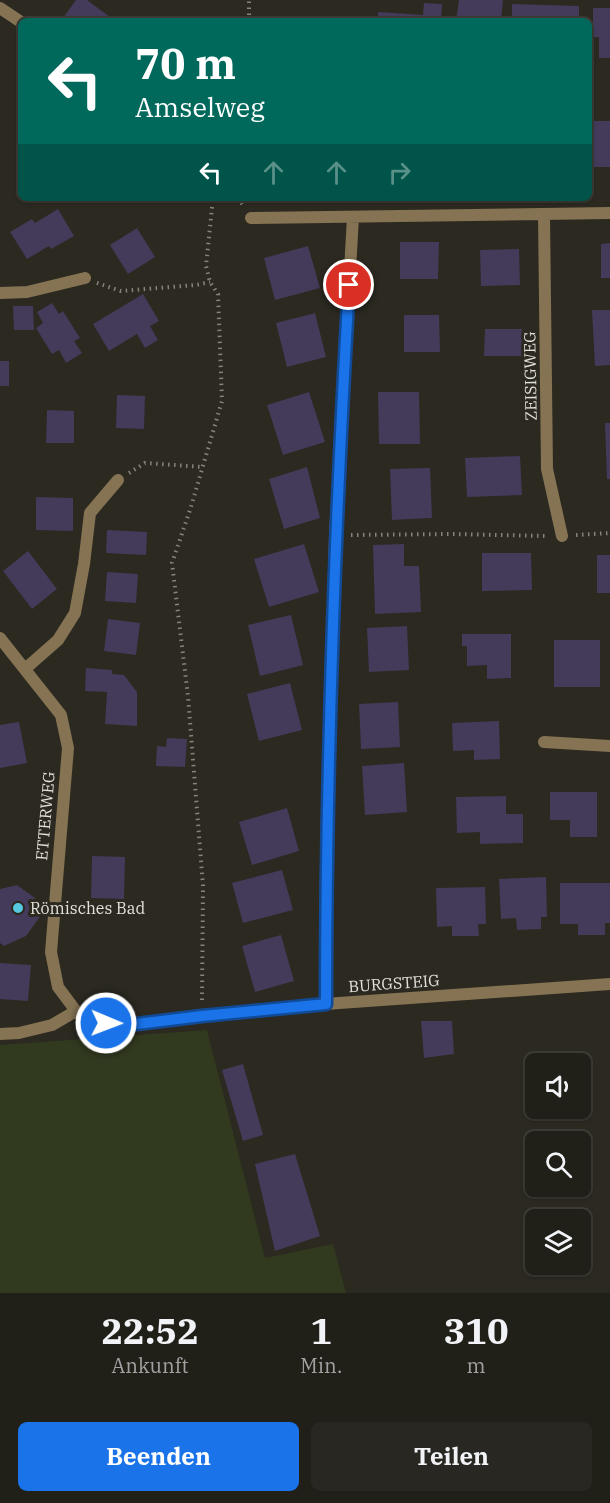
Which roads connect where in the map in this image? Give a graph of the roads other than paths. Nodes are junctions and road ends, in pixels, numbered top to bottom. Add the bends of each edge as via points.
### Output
1 (0, 8) edge
2 (18, 19) edge
3 (610, 213) edge
4 (544, 215) junction
5 (353, 217) junction
6 (251, 218) dead end
7 (85, 278) road end
8 (0, 292) edge
9 (118, 480) road end
10 (562, 536) road end
11 (0, 638) edge
12 (25, 669) junction
13 (544, 742) dead end
14 (610, 746) edge
15 (610, 984) edge
16 (326, 1004) junction
17 (76, 1011) junction
18 (0, 1034) edge

1 - 2 street
3 - 4 street
4 - 5 street
4 - 10 street, ZEISIGWEG via 547,469
5 - 6 street
5 - 16 street via 335,535
7 - 8 street via 27,292
9 - 12 street via 90,513 75,613 58,640
11 - 12 street, ETTERWEG
12 - 17 street, ETTERWEG via 61,715 68,748 51,952 58,987
13 - 14 street
15 - 16 street, BURGSTEIG
16 - 17 street, BURGSTEIG via 120,1026 92,1021
17 - 18 street via 52,1025

